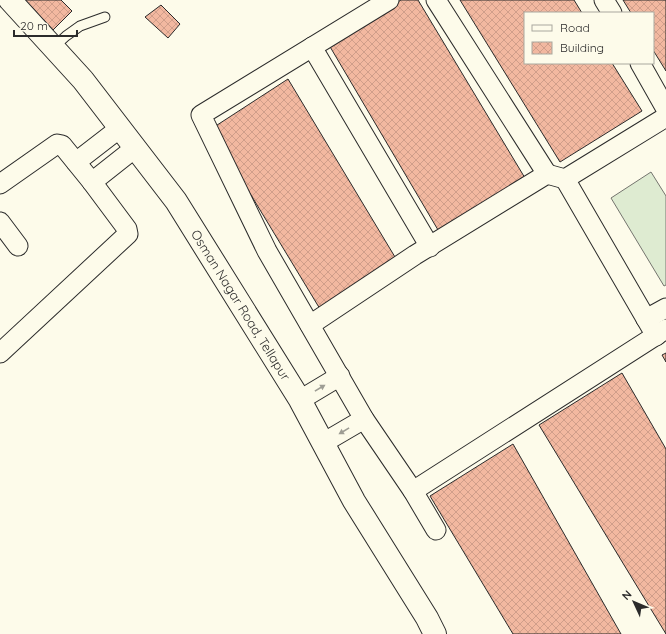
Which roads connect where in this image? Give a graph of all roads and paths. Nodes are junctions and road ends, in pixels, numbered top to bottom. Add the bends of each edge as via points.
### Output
1 (10, 0) edge
2 (388, 0) edge
3 (436, 0) edge
4 (604, 0) edge
5 (611, 12) edge
6 (105, 17) dead end
7 (54, 47) junction
8 (312, 47) junction
9 (641, 64) edge
10 (666, 109) edge
11 (666, 116) edge
12 (120, 128) junction
13 (640, 147) dead end
14 (135, 148) junction
15 (76, 162) junction
16 (561, 181) junction
17 (92, 182) junction
18 (0, 184) edge
19 (0, 222) edge
20 (18, 246) dead end
21 (430, 247) junction
22 (666, 308) edge
23 (646, 319) junction
24 (310, 325) junction
25 (661, 333) edge
26 (0, 354) edge
27 (340, 376) junction
28 (300, 400) junction
29 (364, 419) junction
30 (323, 443) junction
31 (413, 491) junction
32 (436, 530) dead end
33 (435, 634) edge

1 - 7 street, Osman Nagar Road, Tellapur
2 - 8 street
3 - 16 street
4 - 5 street
6 - 7 lane via 80,26
7 - 12 street, Osman Nagar Road, Tellapur
8 - 21 street
8 - 24 street via 201,115 267,251
9 - 10 street
11 - 16 street
12 - 14 street, Osman Nagar Road, Tellapur
12 - 15 street
13 - 16 street
14 - 17 street
14 - 28 street, Osman Nagar Road, Tellapur via 176,201
15 - 17 street
15 - 18 street via 62,145 57,144
16 - 21 street
16 - 23 street
17 - 26 street via 127,229 128,234
19 - 20 street
21 - 24 street
22 - 23 street
23 - 25 street
24 - 27 street
25 - 31 street
28 -> 27 street
27 - 29 street
28 - 30 street, Osman Nagar Road, Tellapur
29 -> 30 street
29 - 31 street
30 - 33 street, Osman Nagar Road, Tellapur via 354,501
31 - 32 street

